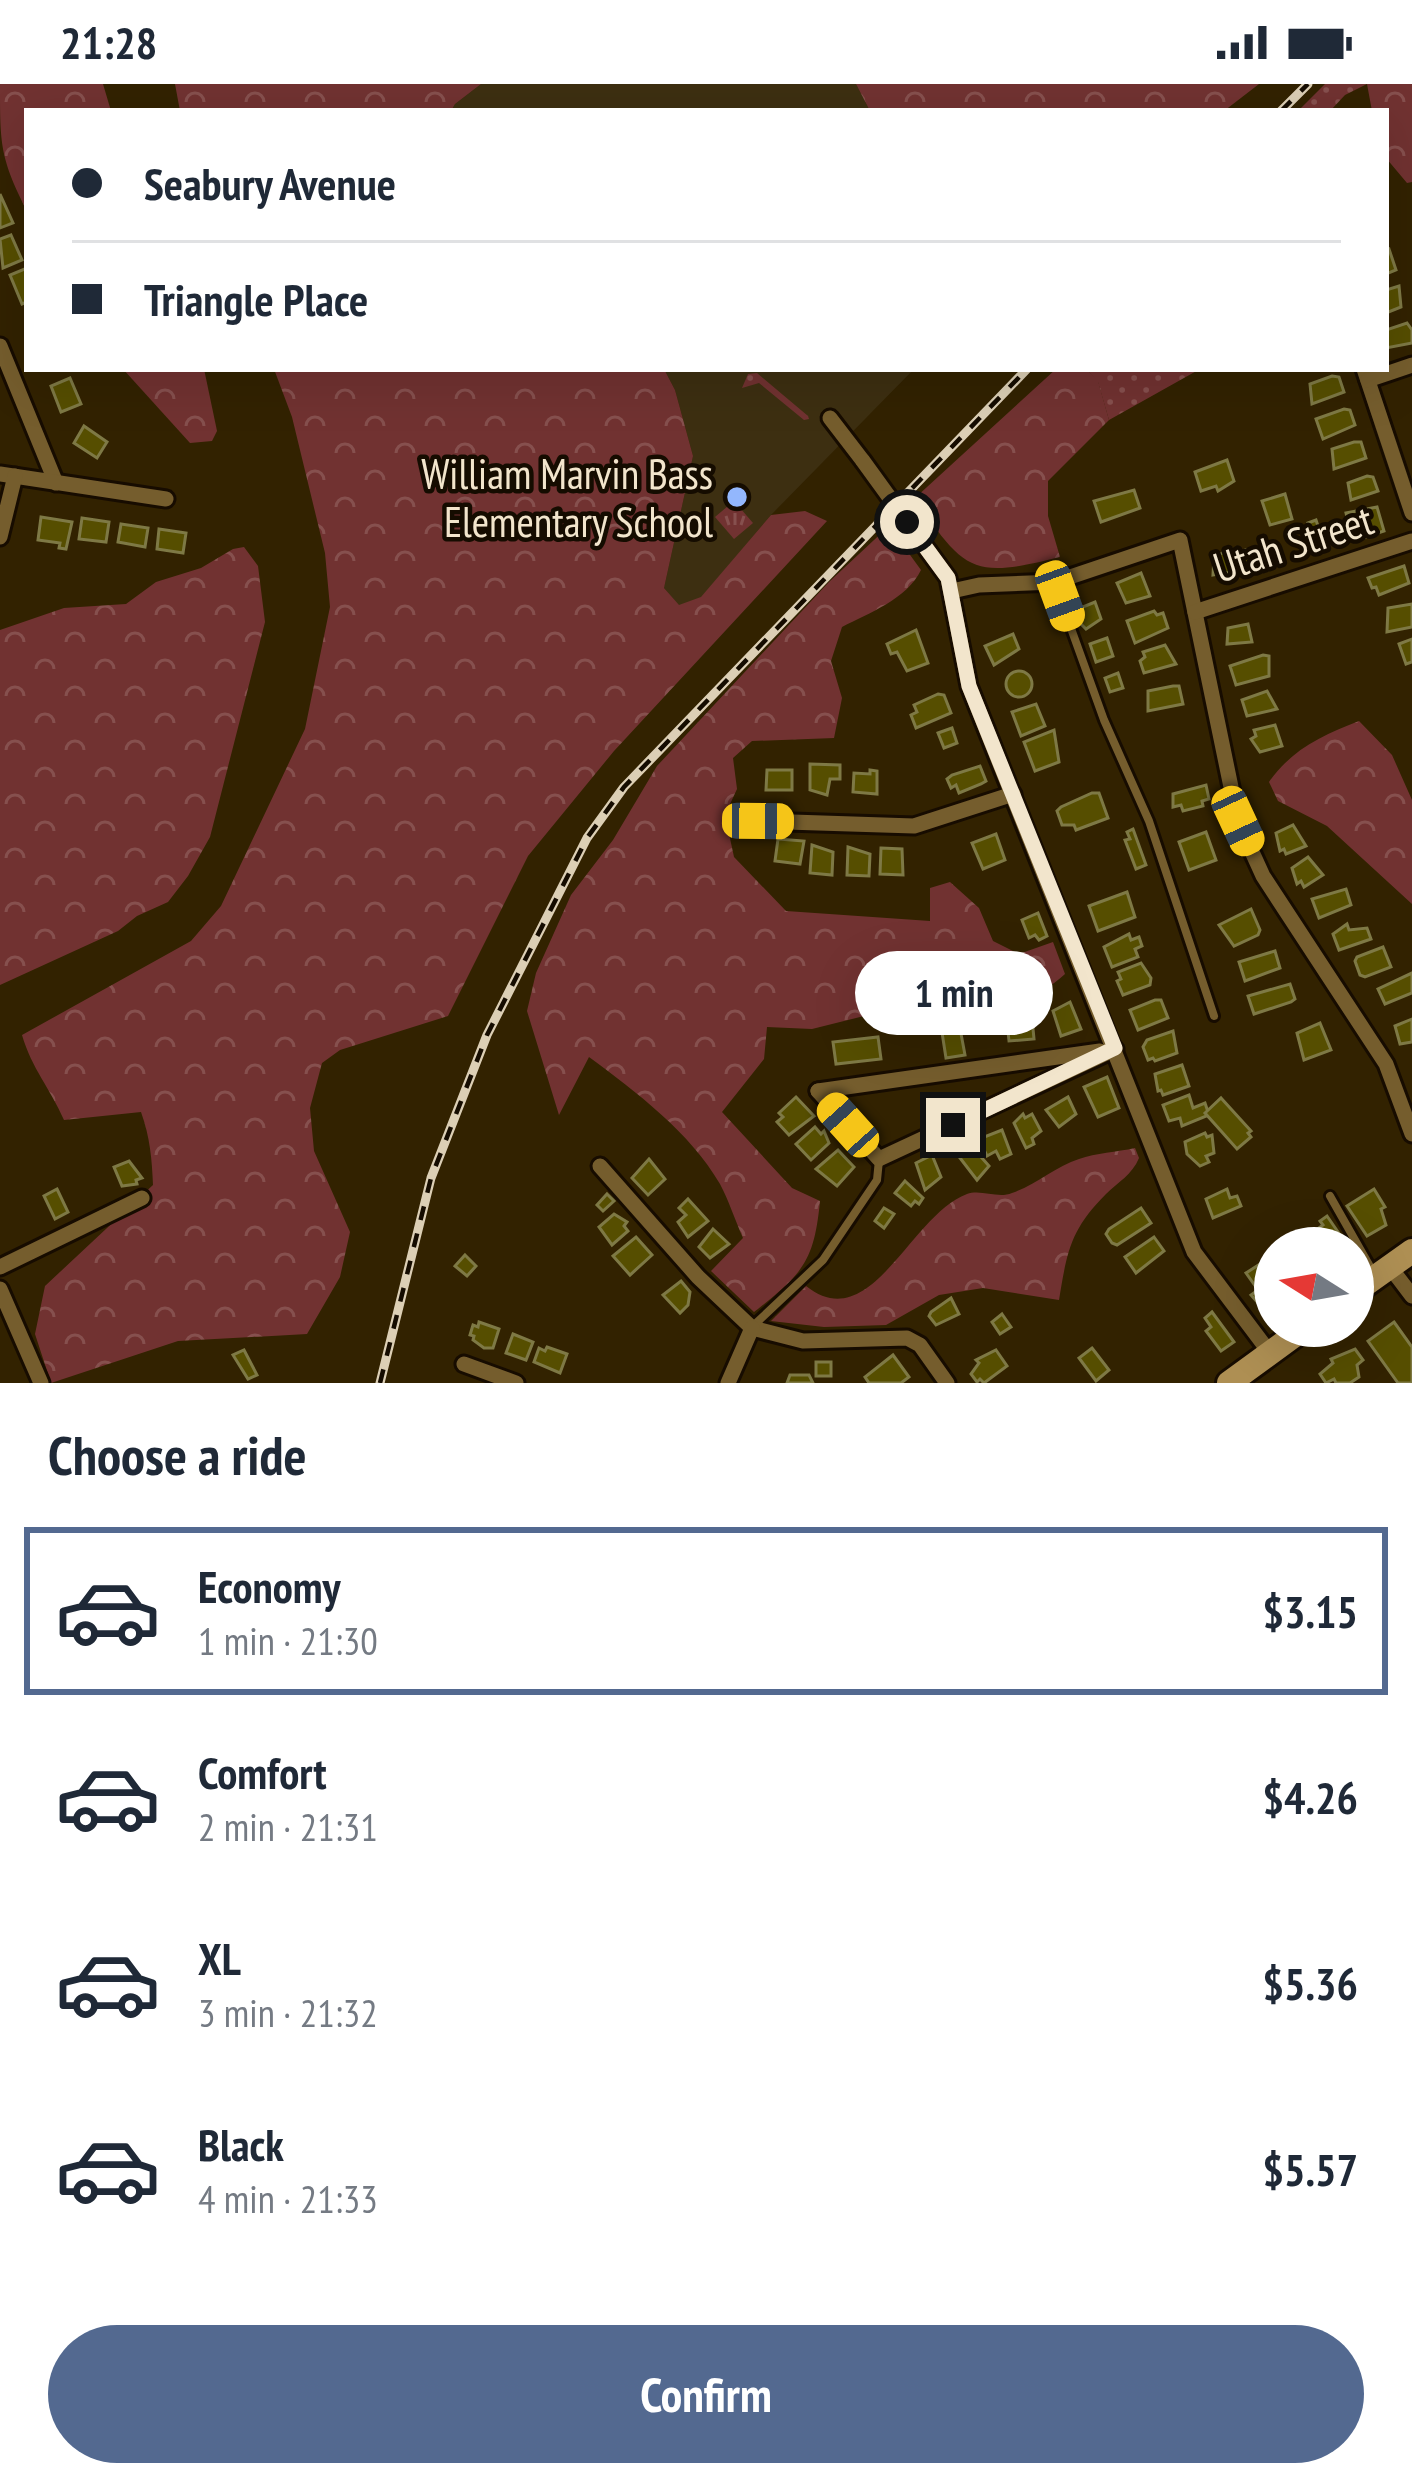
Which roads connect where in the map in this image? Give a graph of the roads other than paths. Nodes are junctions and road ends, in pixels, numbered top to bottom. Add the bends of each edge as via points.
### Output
1 (0, 346) edge
2 (1366, 375) edge
3 (830, 418) dead end
4 (8, 475) edge
5 (56, 483) junction
6 (166, 499) dead end
7 (1412, 513) edge
8 (0, 537) edge
9 (1412, 541) edge
10 (1054, 582) junction
11 (952, 591) junction
12 (1196, 612) junction
13 (1013, 794) junction
14 (758, 821) dead end
15 (1214, 1016) dead end
16 (1115, 1048) junction
17 (1412, 1134) edge
18 (879, 1159) junction
19 (600, 1166) dead end
20 (1330, 1196) dead end
21 (142, 1198) dead end
22 (1412, 1251) edge
23 (0, 1268) edge
24 (1383, 1272) junction
25 (1374, 1278) edge
26 (0, 1289) edge
27 (1412, 1296) edge
28 (752, 1328) junction
29 (1278, 1347) edge
30 (1270, 1353) junction
31 (464, 1364) dead end
32 (41, 1383) edge
33 (516, 1383) edge
34 (728, 1383) edge
35 (947, 1383) edge
36 (1229, 1383) edge

1 - 5 street
2 - 7 street
3 - 11 street, bridge
4 - 5 street
4 - 8 street
5 - 6 street
9 - 12 street, Utah Street
10 - 11 street
10 - 12 street via 1180,540
10 - 15 lane via 1149,821
11 - 13 street via 969,686
12 - 17 street via 1238,821 1263,876 1386,1064
13 - 14 street via 914,826
13 - 16 street
16 - 18 street
16 - 18 street via 818,1090
16 - 30 street via 1194,1252
18 - 28 lane via 878,1180 823,1260
19 - 28 street
20 - 24 lane
21 - 23 street
22 - 24 main road
24 - 25 main road
24 - 27 street
26 - 32 street
28 - 34 street
28 - 35 street via 802,1341 907,1338
29 - 30 main road
30 - 36 main road
31 - 33 street

